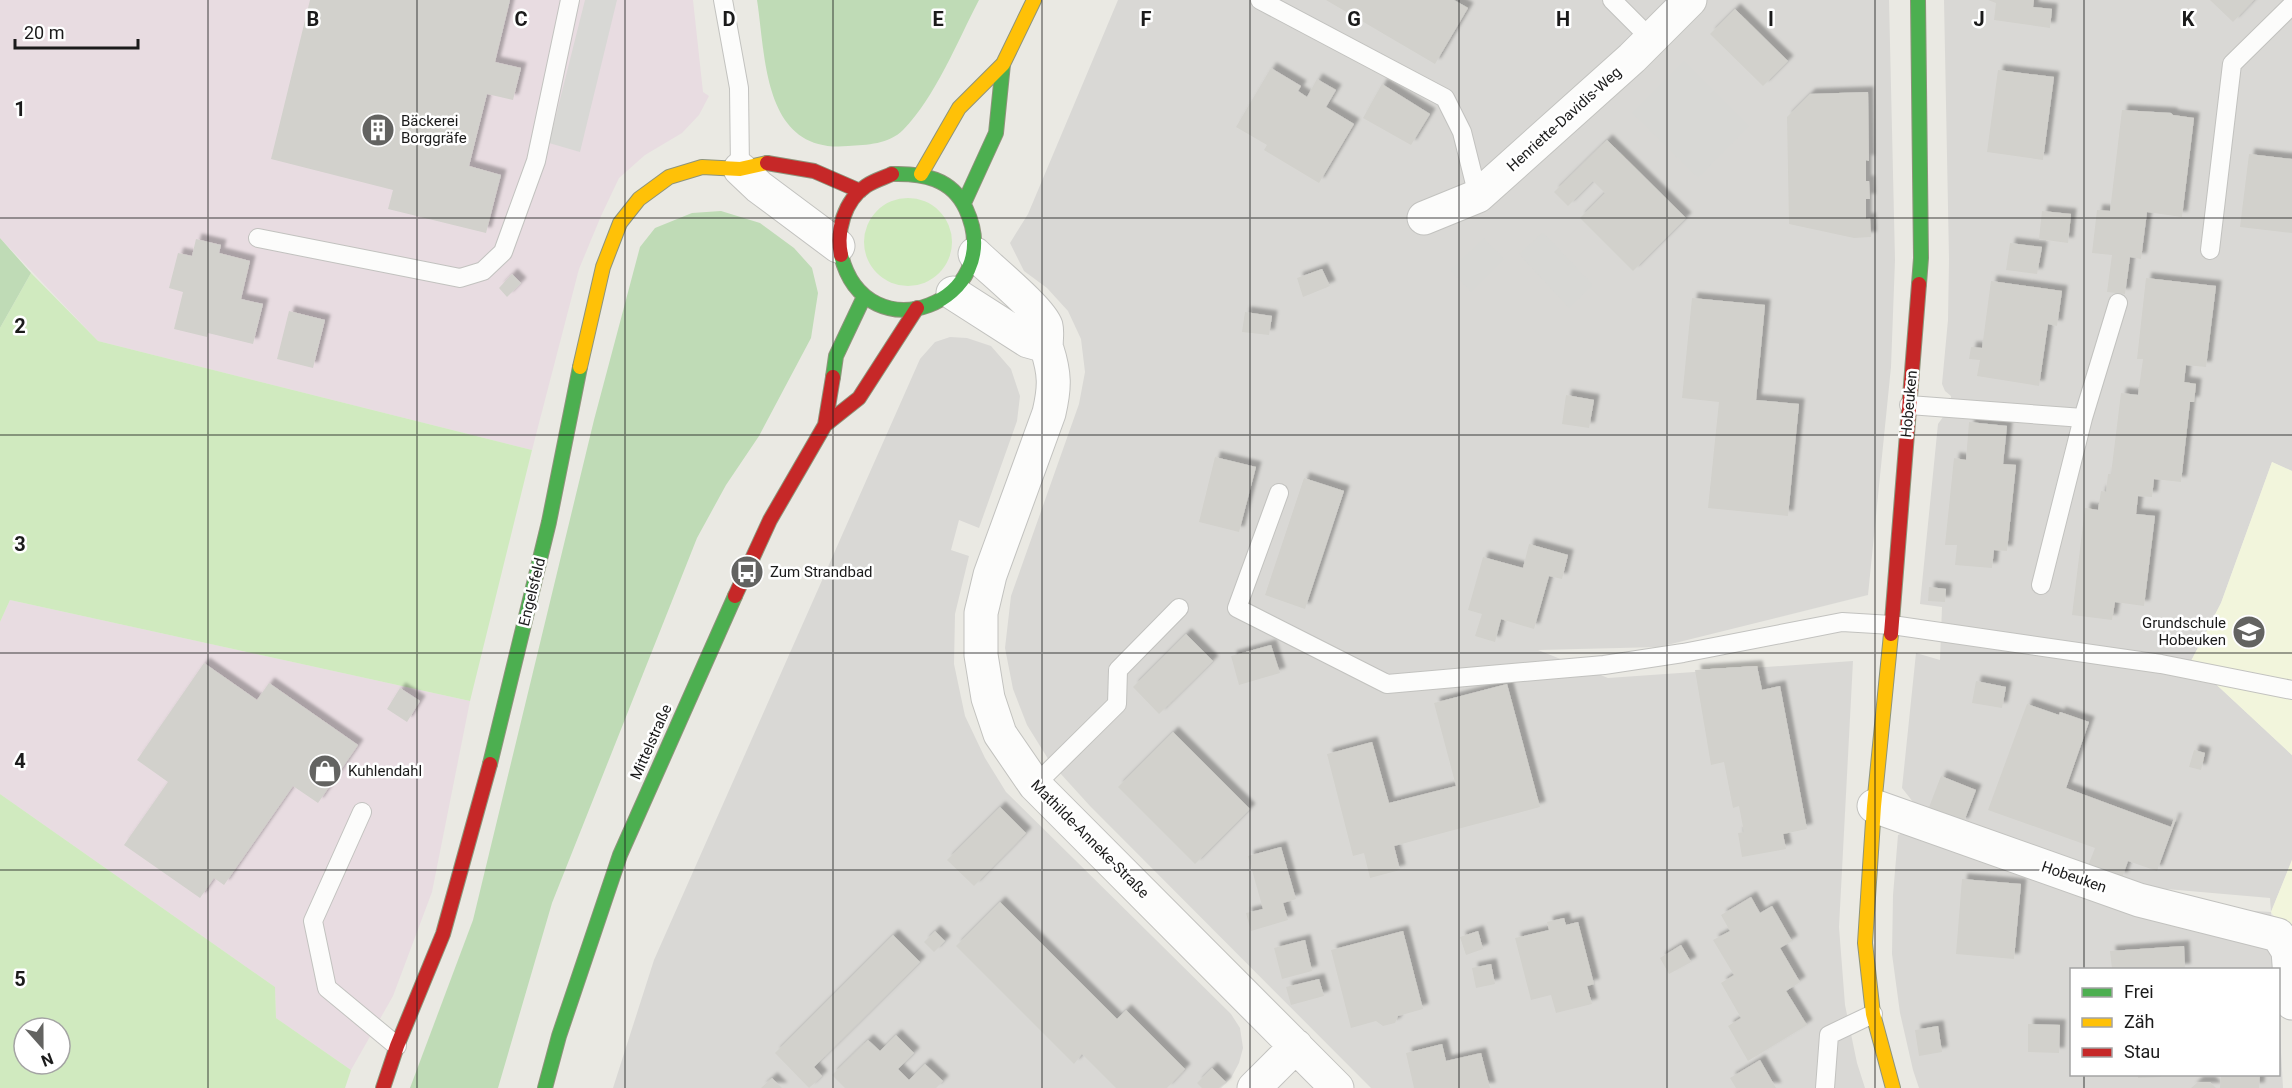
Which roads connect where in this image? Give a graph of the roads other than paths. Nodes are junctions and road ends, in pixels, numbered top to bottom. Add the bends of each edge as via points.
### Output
1 (570, 0) edge
2 (723, 0) edge
3 (1034, 0) edge
4 (1260, 0) edge
5 (1612, 0) edge
6 (1690, 0) edge
7 (1918, 0) edge
8 (2292, 5) edge
9 (1651, 39) junction
10 (1003, 64) junction
11 (740, 169) junction
12 (921, 174) junction
13 (860, 191) junction
14 (1478, 196) junction
15 (964, 203) junction
16 (1424, 218) dead end
17 (258, 238) dead end
18 (838, 246) junction
19 (2210, 250) dead end
20 (975, 254) junction
21 (953, 293) junction
22 (863, 299) junction
23 (2118, 303) dead end
24 (917, 308) junction
25 (1046, 346) junction
26 (1909, 405) junction
27 (2083, 418) junction
28 (825, 425) junction
29 (1278, 493) dead end
30 (2041, 585) dead end
31 (1179, 608) dead end
32 (1892, 625) junction
33 (2292, 690) edge
34 (1035, 785) junction
35 (1874, 806) junction
36 (362, 812) dead end
37 (2292, 1004) edge
38 (1873, 1014) junction
39 (397, 1046) junction
40 (1296, 1046) junction
41 (383, 1088) edge
42 (546, 1088) edge
43 (1254, 1088) edge
44 (1337, 1088) edge
45 (1825, 1088) edge
46 (1893, 1088) edge

1 - 17 lane via 536,161 503,252 483,271 460,278
2 - 11 lane via 739,88
3 - 10 street
4 - 14 lane via 1445,98 1462,132
5 - 9 lane
6 - 9 street, Henriette-Davidis-Weg
7 - 26 street, Hobeuken via 1921,258
8 - 19 lane via 2232,64
9 - 14 street, Henriette-Davidis-Weg
10 - 12 street via 959,108
10 - 15 street via 996,133
11 - 13 street, Engelsfeld via 765,163 814,171
11 - 18 street
11 - 39 street, Engelsfeld via 702,167 669,177 639,199 620,223 603,267 549,522 478,812 443,934
12 - 13 street via 892,174
12 - 15 street via 939,180
13 - 18 street via 843,216
14 - 16 street, Henriette-Davidis-Weg
15 - 20 street via 975,228
18 - 22 street via 848,279
20 - 21 street via 964,281
20 - 25 street, Mathilde-Anneke-Straße via 1046,325
21 - 24 street via 932,306
21 - 25 street via 1028,341
22 - 24 street via 900,311
22 - 28 street, Mittelstraße via 836,356
23 - 27 lane
24 - 28 street, Mittelstraße via 859,398
25 - 34 street, Mathilde-Anneke-Straße via 1053,365 1049,412 990,575 981,613 981,655 988,698 1000,734
26 - 27 lane
26 - 32 street, Hobeuken
27 - 30 lane
28 - 42 street, Mittelstraße via 770,520 620,855 559,1036
29 - 32 lane via 1237,608 1388,684 1604,665 1842,622
31 - 34 lane via 1118,670 1117,704
32 - 33 lane via 2161,664
32 - 35 street, Hobeuken
34 - 40 street, Mathilde-Anneke-Straße
35 - 37 street, Hobeuken via 2139,900 2278,935 2288,951
35 - 38 street, Hobeuken via 1865,944
36 - 39 lane via 313,921 327,988
38 - 45 lane via 1829,1035
38 - 46 street, Hobeuken
39 - 41 street, Engelsfeld
40 - 43 street
40 - 44 street, Mathilde-Anneke-Straße

